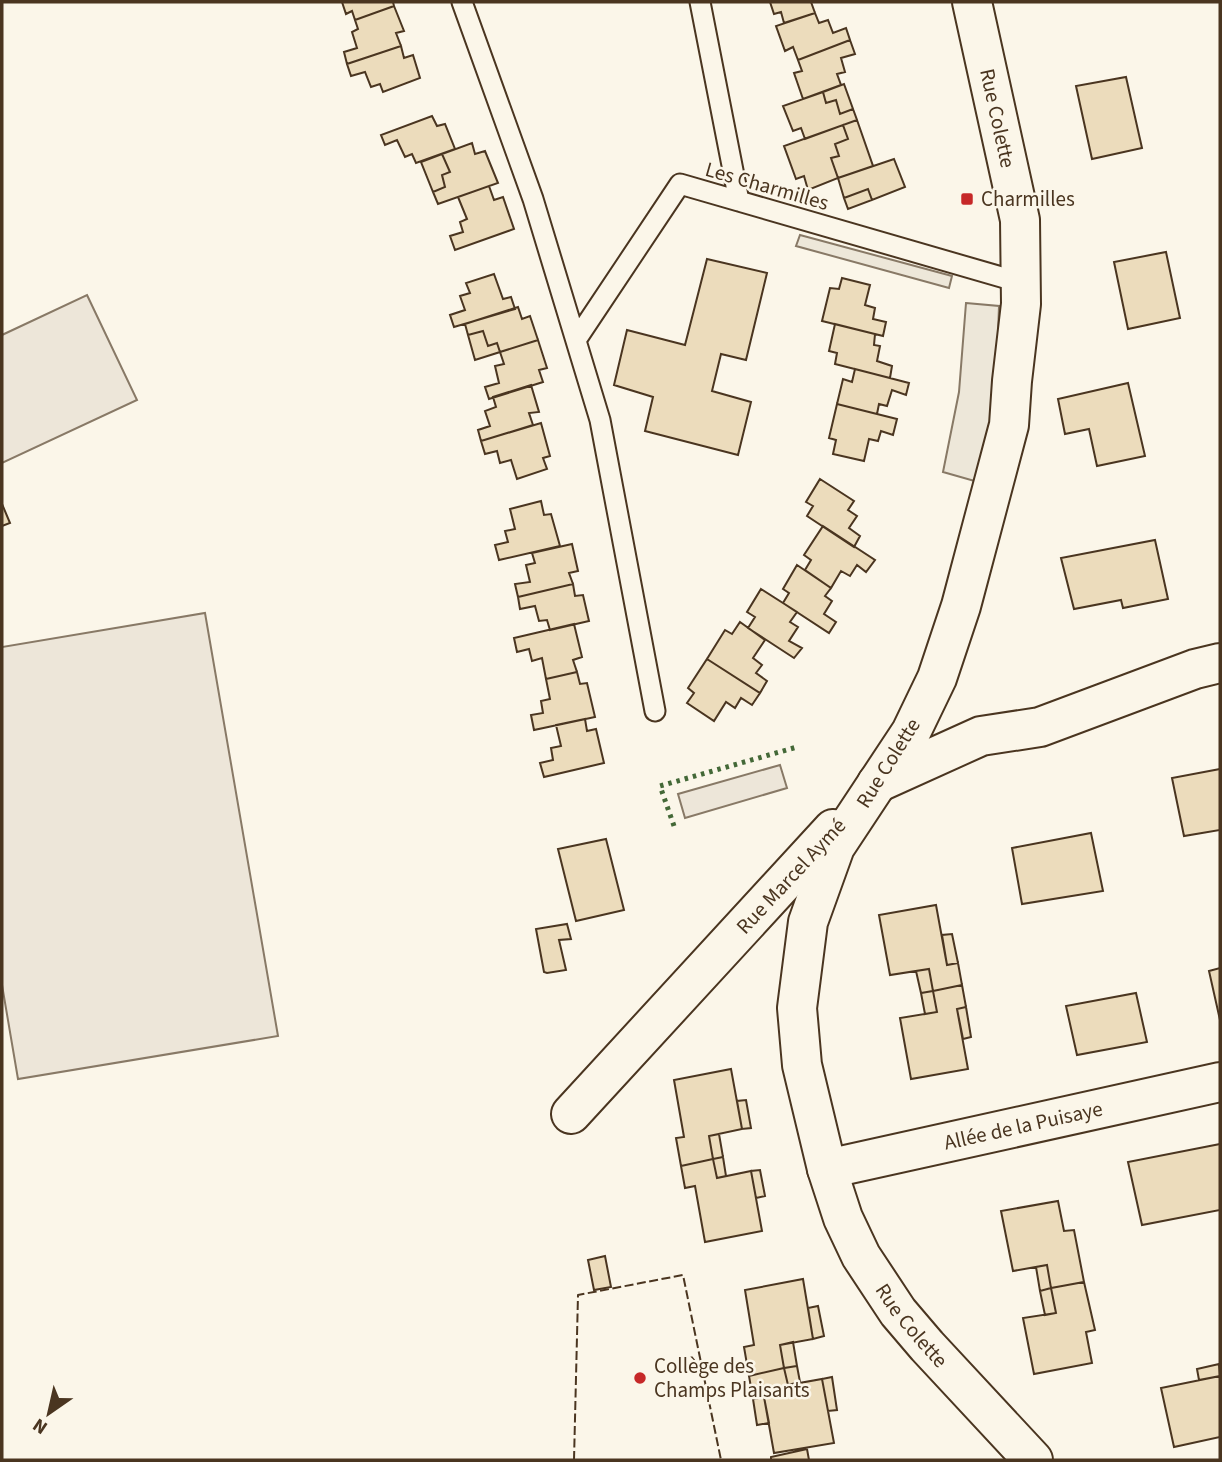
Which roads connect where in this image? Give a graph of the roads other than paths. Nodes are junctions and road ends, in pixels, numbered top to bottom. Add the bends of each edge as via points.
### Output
1 (463, 2) edge
2 (700, 2) edge
3 (972, 2) edge
4 (739, 201) junction
5 (1022, 283) junction
6 (576, 340) junction
7 (1220, 663) edge
8 (655, 711) dead end
9 (877, 782) junction
10 (1220, 1082) edge
11 (571, 1114) dead end
12 (827, 1169) junction
13 (1033, 1460) edge

1 - 6 lane via 533,199
2 - 4 lane
3 - 5 street, Rue Colette via 1020,220
4 - 5 lane, Les Charmilles
4 - 6 lane, Les Charmilles via 680,184
5 - 9 street, Rue Colette via 1009,425 961,606 937,678 911,732
6 - 8 lane via 600,421
7 - 9 street, Rue Marcel Aymé via 1040,727 981,736
9 - 11 street, Rue Marcel Aymé
9 - 12 street, Rue Colette via 835,847 808,922 797,1008 802,1065
10 - 12 street, Allée de la Puisaye
12 - 13 street, Rue Colette via 861,1255 898,1312

